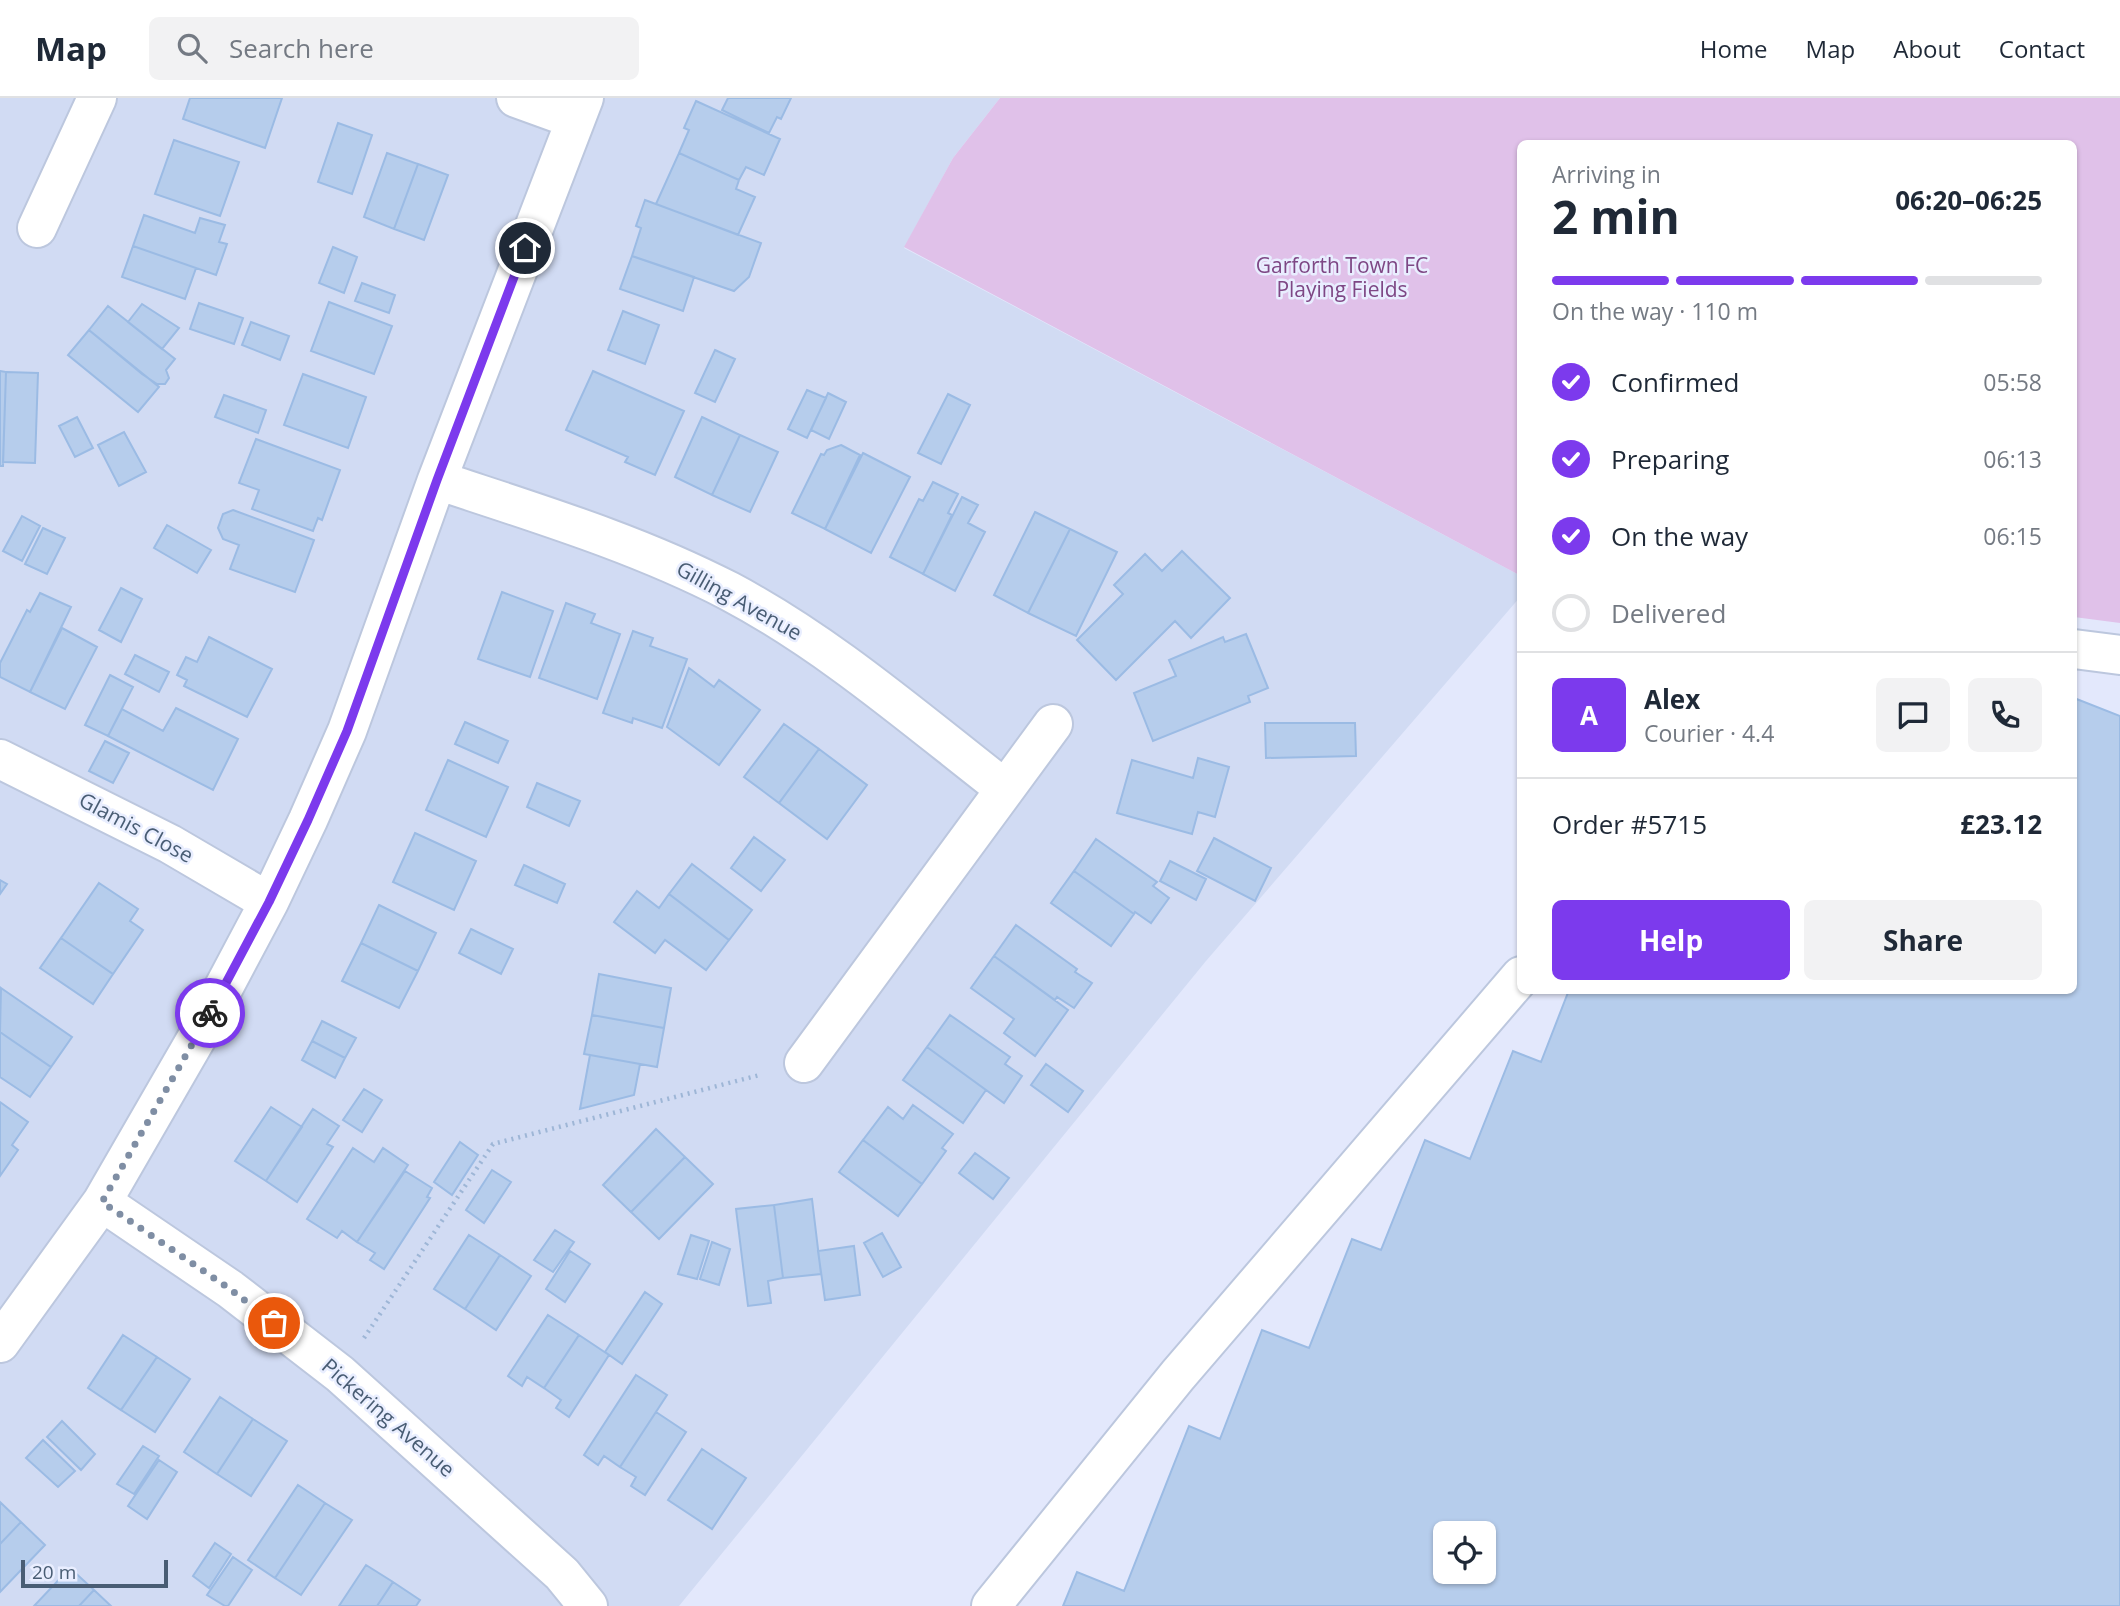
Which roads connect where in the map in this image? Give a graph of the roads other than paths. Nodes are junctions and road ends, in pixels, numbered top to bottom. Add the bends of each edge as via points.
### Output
1 (97, 98) edge
2 (516, 98) edge
3 (579, 109) edge
4 (37, 228) dead end
5 (437, 480) junction
6 (2077, 649) edge
7 (2120, 654) edge
8 (1052, 724) dead end
9 (0, 759) edge
10 (1004, 789) junction
11 (269, 902) junction
12 (1517, 981) edge
13 (804, 1063) road end
14 (102, 1202) junction
15 (0, 1343) edge
16 (589, 1606) edge
17 (991, 1606) edge

1 - 4 street
2 - 3 street
3 - 5 street
5 - 10 street, Gilling Avenue via 617,541 730,592 835,658
5 - 11 street via 347,731
6 - 7 street
8 - 10 street
9 - 11 street, Glamis Close via 170,844
10 - 13 street
11 - 14 street
12 - 17 street via 1178,1375
14 - 15 street
14 - 16 street, Pickering Avenue via 230,1289 340,1374 562,1574

